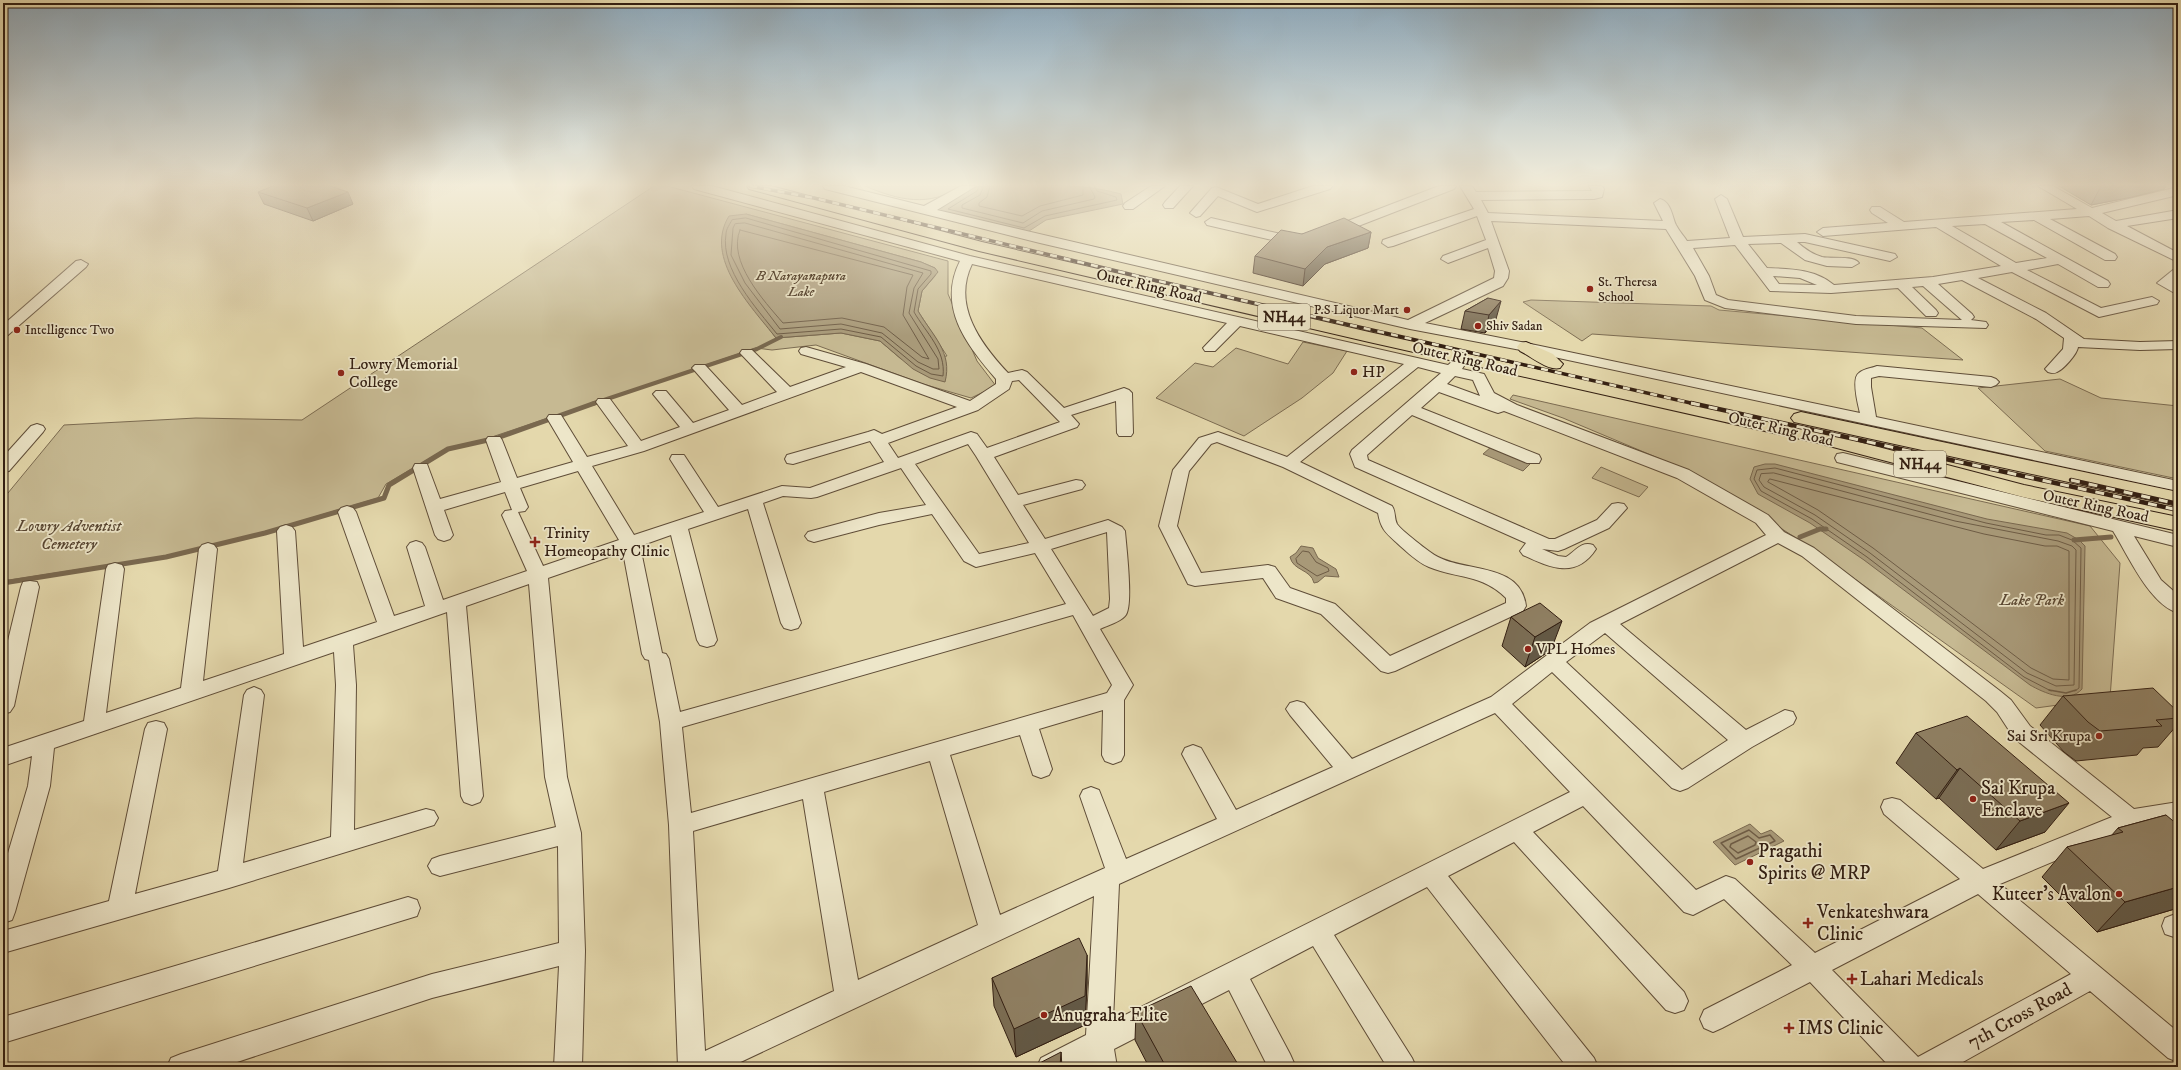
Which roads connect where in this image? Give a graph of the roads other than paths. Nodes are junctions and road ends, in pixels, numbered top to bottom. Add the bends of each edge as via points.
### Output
1 (883, 236) edge
2 (941, 236) edge
3 (982, 236) edge
4 (1030, 236) edge
5 (1270, 236) edge
6 (1411, 236) edge
7 (1490, 236) edge
8 (1678, 236) edge
9 (1736, 236) edge
10 (1960, 236) edge
11 (2017, 236) edge
12 (2072, 236) edge
13 (2134, 236) edge
14 (1783, 239) junction
15 (1307, 241) edge
16 (1738, 241) junction
17 (1492, 242) junction
18 (1388, 243) dead end
19 (1684, 245) junction
20 (1890, 257) dead end
21 (2110, 257) dead end
22 (2178, 258) edge
23 (968, 259) junction
24 (1448, 259) dead end
25 (2061, 260) junction
26 (1852, 263) dead end
27 (81, 264) dead end
28 (1943, 267) dead end
29 (2014, 268) junction
30 (2178, 272) edge
31 (1965, 276) junction
32 (1927, 282) junction
33 (1902, 284) junction
34 (2178, 291) edge
35 (2065, 294) junction
36 (2152, 301) dead end
37 (1931, 313) dead end
38 (2099, 313) junction
39 (1967, 317) dead end
40 (1236, 322) junction
41 (2117, 323) dead end
42 (1410, 324) junction
43 (1981, 325) dead end
44 (3, 332) edge
45 (2071, 336) junction
46 (2178, 345) edge
47 (1526, 347) junction
48 (1210, 348) dead end
49 (806, 351) dead end
50 (747, 353) dead end
51 (1416, 362) junction
52 (1554, 364) junction
53 (861, 367) junction
54 (1470, 367) junction
55 (700, 368) dead end
56 (2053, 369) dead end
57 (1004, 378) junction
58 (1991, 382) dead end
59 (1443, 388) junction
60 (661, 394) dead end
61 (788, 394) junction
62 (604, 402) dead end
63 (972, 407) junction
64 (1411, 409) junction
65 (739, 411) junction
66 (1803, 412) junction
67 (1060, 414) junction
68 (556, 418) dead end
69 (1870, 420) junction
70 (37, 429) dead end
71 (690, 429) junction
72 (1125, 433) dead end
73 (1817, 437) junction
74 (1575, 438) dead end
75 (494, 440) dead end
76 (878, 441) junction
77 (22, 446) junction
78 (3, 448) edge
79 (638, 448) junction
80 (984, 455) junction
81 (1843, 458) joint
82 (678, 459) dead end
83 (793, 459) dead end
84 (1534, 459) dead end
85 (899, 463) junction
86 (1289, 463) junction
87 (585, 465) junction
88 (3, 467) edge
89 (421, 468) dead end
90 (511, 484) junction
91 (1076, 485) dead end
92 (2178, 486) edge
93 (2178, 499) edge
94 (754, 501) junction
95 (1013, 502) junction
96 (434, 507) junction
97 (937, 508) junction
98 (1618, 508) dead end
99 (347, 512) dead end
100 (714, 514) junction
101 (2178, 524) edge
102 (678, 527) junction
103 (2120, 527) junction
104 (286, 532) dead end
105 (444, 535) dead end
106 (814, 536) dead end
107 (1778, 536) junction
108 (1537, 541) junction
109 (2178, 541) edge
110 (630, 543) junction
111 (1040, 546) junction
112 (416, 547) dead end
113 (208, 549) dead end
114 (1587, 549) dead end
115 (115, 569) dead end
116 (538, 574) junction
117 (30, 587) dead end
118 (446, 606) junction
119 (2178, 606) edge
120 (1078, 607) junction
121 (791, 623) dead end
122 (1606, 623) junction
123 (388, 626) junction
124 (1089, 626) junction
125 (707, 640) dead end
126 (343, 641) junction
127 (294, 658) junction
128 (1554, 661) junction
129 (191, 693) junction
130 (254, 695) dead end
131 (1114, 698) junction
132 (1498, 703) junction
133 (3, 706) edge
134 (1297, 709) dead end
135 (1785, 718) dead end
136 (671, 722) junction
137 (1027, 724) junction
138 (94, 726) junction
139 (156, 729) dead end
140 (1744, 741) junction
141 (44, 743) junction
142 (938, 750) junction
143 (1193, 754) dead end
144 (1113, 755) dead end
145 (3, 757) edge
146 (1041, 769) dead end
147 (1349, 770) junction
148 (812, 787) junction
149 (1586, 794) junction
150 (472, 796) dead end
151 (1091, 796) dead end
152 (1892, 807) dead end
153 (2178, 811) edge
154 (426, 818) dead end
155 (2131, 819) junction
156 (1232, 824) junction
157 (681, 825) junction
158 (1516, 829) junction
159 (569, 832) junction
160 (342, 844) junction
161 (2178, 857) edge
162 (440, 866) dead end
163 (1431, 873) junction
164 (1113, 876) junction
165 (229, 878) junction
166 (1980, 881) junction
167 (120, 908) junction
168 (408, 908) dead end
169 (3, 912) edge
170 (992, 930) junction
171 (1317, 931) junction
172 (3, 942) edge
173 (572, 951) junction
174 (1814, 969) junction
175 (1234, 974) junction
176 (2092, 976) junction
177 (848, 996) junction
178 (1675, 1001) dead end
179 (1713, 1019) dead end
180 (3, 1030) edge
181 (1099, 1042) junction
182 (2178, 1049) edge
183 (1280, 1064) dead end
184 (181, 1067) edge
185 (568, 1067) edge
186 (692, 1067) edge
187 (700, 1067) edge
188 (1051, 1067) edge
189 (1103, 1067) edge
190 (1402, 1067) edge
191 (1584, 1067) edge
192 (1909, 1067) edge
193 (1927, 1067) edge

1 - 23 street
2 - 54 highway, Outer Ring Road / NH44
3 - 52 highway, Outer Ring Road / NH44
4 - 42 street
5 - 15 street via 1300,243
6 - 18 street
7 - 17 street
8 - 19 street
9 - 16 street
10 - 29 street
11 - 25 street
12 - 21 street
13 - 22 street
14 - 16 street
14 - 20 street via 1806,238
14 - 26 street via 1803,253 1825,263
16 - 19 street
16 - 33 street via 1775,288 1831,289
17 - 24 street
17 - 42 street via 1502,271 1498,283
19 - 43 street via 1702,276 1710,297 1725,304 1856,320
23 - 40 street
23 - 57 street via 960,271 958,306 980,353
25 - 29 street
25 - 35 street via 2099,286
27 - 44 street
28 - 31 street
29 - 31 street
29 - 35 street
30 - 34 street via 2164,283
31 - 32 street
31 - 45 street via 2041,316
32 - 33 street
32 - 39 street
33 - 37 street
35 - 38 street
36 - 38 street
38 - 41 street
40 - 48 street
40 - 51 street
42 - 47 street
45 - 46 street via 2080,343
45 - 56 street via 2070,350
47 - 52 highway
47 - 66 street
49 - 53 street
50 - 61 street
51 - 54 street
51 - 86 street
52 - 66 highway, Outer Ring Road / NH44
53 - 61 street
53 - 63 street
54 - 59 street
54 - 73 highway, Outer Ring Road / NH44
54 - 107 street via 1488,396 1505,405 1683,474 1762,519
55 - 65 street
57 - 63 street via 1004,386
57 - 67 street via 1022,375
58 - 69 street via 1877,371 1864,376 1863,387
59 - 64 street
59 - 74 street
60 - 71 street
61 - 65 street
62 - 79 street
63 - 76 street
64 - 84 street
64 - 108 street via 1358,454 1362,462
65 - 71 street
66 - 69 street
66 - 93 highway, Outer Ring Road / NH44
67 - 72 street via 1124,393
67 - 80 street via 1071,424
68 - 87 street
69 - 92 street
70 - 77 street
71 - 79 street
73 - 81 highway
73 - 101 highway, Outer Ring Road / NH44 via 2023,491
75 - 90 street
76 - 83 street via 874,435
76 - 85 street
77 - 78 street
77 - 88 street
79 - 87 street
80 - 85 street via 971,437
80 - 95 street
81 - 103 street
82 - 100 street
85 - 94 street via 811,493 782,491
85 - 97 street
86 - 86 street via 1386,510 1389,526 1435,563 1481,572 1491,577 1515,596 1516,606 1388,666 1328,609 1284,593 1268,571 1196,580 1168,526 1181,470 1206,441 1218,437
87 - 90 street
87 - 110 street
89 - 96 street
90 - 96 street
90 - 116 street via 515,511
91 - 95 street
94 - 100 street
94 - 121 street
95 - 111 street
96 - 105 street
97 - 106 street via 879,519
97 - 111 street via 976,561
98 - 108 street via 1603,524 1558,545 1547,546
99 - 123 street
100 - 102 street
102 - 110 street
102 - 125 street
103 - 109 street
103 - 119 street via 2154,584
104 - 127 street
107 - 122 street
107 - 155 street via 1820,561 1993,696 2004,706 2022,732
108 - 114 street via 1529,551 1557,563 1576,561
110 - 116 street
110 - 136 street
111 - 120 street
111 - 124 street via 1112,529 1120,599 1118,612
112 - 118 street
113 - 129 street
115 - 138 street
116 - 118 street
116 - 159 street via 556,777
117 - 133 street
118 - 123 street
118 - 150 street
120 - 124 street
120 - 136 street
122 - 128 street
122 - 140 street
123 - 126 street
124 - 131 street via 1123,685
126 - 127 street
126 - 160 street via 346,685
127 - 129 street
128 - 132 street
128 - 140 street via 1680,782
129 - 138 street
130 - 165 street
131 - 137 street
131 - 144 street
132 - 147 street
132 - 149 street
134 - 147 street
135 - 140 street
136 - 157 street
137 - 142 street
137 - 146 street
138 - 141 street
139 - 167 street
141 - 145 street
141 - 169 street via 39,786
142 - 148 street
142 - 170 street
143 - 156 street
147 - 156 street
148 - 157 street
148 - 177 street
149 - 158 street
149 - 174 street via 1693,904 1726,886
151 - 164 street
152 - 166 street
153 - 155 street
154 - 160 street
155 - 161 street
155 - 166 street
156 - 164 street
157 - 186 street
158 - 163 street
158 - 178 street
159 - 162 street
159 - 173 street
160 - 165 street
163 - 171 street
163 - 191 street
164 - 170 street
164 - 181 street
165 - 167 street
166 - 174 street
166 - 176 street
167 - 172 street
168 - 180 street
170 - 177 street
171 - 175 street
171 - 190 street
173 - 184 street via 432,986
173 - 185 street
174 - 179 street
174 - 192 street
175 - 181 street
175 - 183 street
176 - 182 street
176 - 193 street, 7th Cross Road
177 - 187 street
181 - 188 street
181 - 189 street

